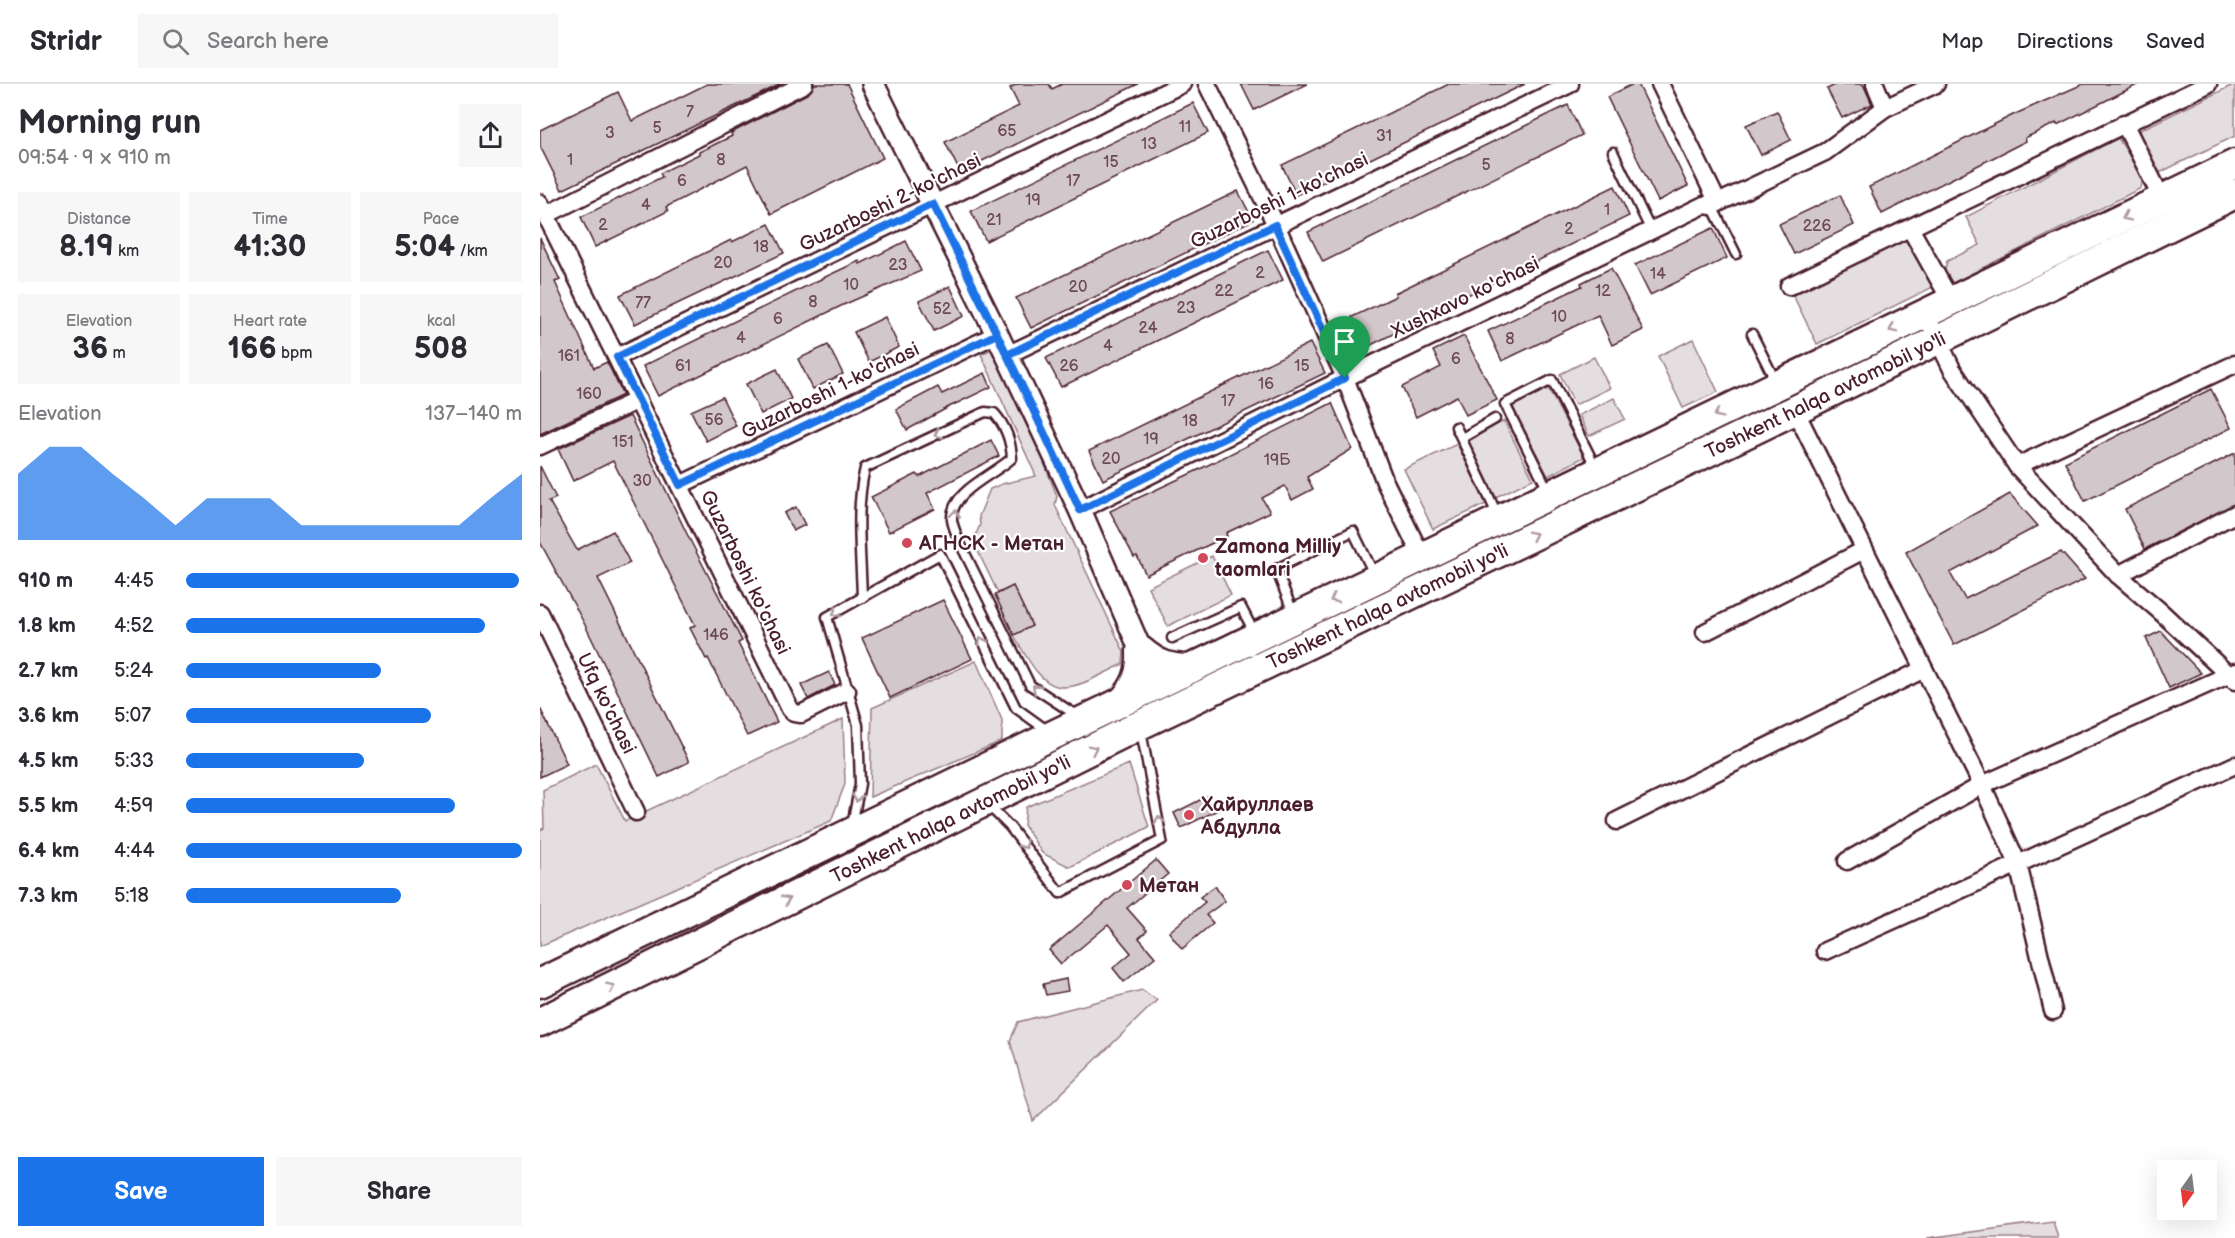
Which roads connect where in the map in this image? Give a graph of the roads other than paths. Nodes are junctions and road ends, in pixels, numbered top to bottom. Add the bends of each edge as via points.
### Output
1 (804, 84) edge
2 (873, 84) edge
3 (1182, 84) edge
4 (1207, 84) edge
5 (1570, 84) edge
6 (1660, 84) edge
7 (1875, 84) edge
8 (1936, 84) edge
9 (2208, 84) edge
10 (1885, 108) junction
11 (2124, 123) junction
12 (1613, 152) dead end
13 (2235, 164) edge
14 (2235, 194) edge
15 (2162, 199) junction
16 (933, 204) junction
17 (1715, 204) junction
18 (543, 209) edge
19 (1275, 225) junction
20 (1910, 228) junction
21 (1651, 231) junction
22 (1736, 254) dead end
23 (1789, 286) dead end
24 (1951, 301) junction
25 (1925, 313) junction
26 (997, 334) junction
27 (1752, 334) dead end
28 (1936, 339) junction
29 (1007, 355) junction
30 (617, 357) junction
31 (2235, 364) edge
32 (1345, 378) junction
33 (1777, 385) junction
34 (638, 400) junction
35 (1794, 410) junction
36 (1495, 419) dead end
37 (1456, 427) dead end
38 (1462, 438) junction
39 (540, 446) edge
40 (2017, 466) junction
41 (1598, 471) junction
42 (680, 485) junction
43 (1550, 495) junction
44 (1080, 510) junction
45 (2235, 514) edge
46 (1499, 519) junction
47 (1864, 550) junction
48 (1431, 552) junction
49 (1453, 574) junction
50 (2118, 575) junction
51 (1376, 579) junction
52 (862, 598) junction
53 (540, 613) edge
54 (1296, 618) junction
55 (1705, 632) dead end
56 (1256, 637) junction
57 (1172, 638) dead end
58 (1141, 651) junction
59 (1190, 669) junction
60 (1924, 669) junction
61 (2233, 676) edge
62 (847, 691) junction
63 (1122, 702) junction
64 (1085, 720) junction
65 (1140, 726) junction
66 (1054, 735) junction
67 (2235, 765) edge
68 (1982, 785) junction
69 (984, 802) junction
70 (636, 812) dead end
71 (1617, 821) dead end
72 (851, 833) junction
73 (1847, 861) dead end
74 (2018, 864) junction
75 (1825, 951) dead end
76 (547, 979) edge
77 (570, 1007) junction
78 (2053, 1011) dead end
79 (540, 1022) edge

1 - 18 street
2 - 16 street
3 - 16 street, Guzarboshi 2-ko'chasi
4 - 19 street
5 - 19 street, Guzarboshi 1-ko'chasi
6 - 17 street
7 - 10 street
8 - 10 street, Xushxavo ko'chasi
9 - 11 street
10 - 17 street, Xushxavo ko'chasi via 1825,152
11 - 15 street
11 - 20 street
12 - 21 lane
13 - 15 highway, Toshkent halqa avtomobil yo'li
14 - 28 highway, Toshkent halqa avtomobil yo'li
15 -> 24 highway, Toshkent halqa avtomobil yo'li
16 - 26 street
16 - 30 street, Guzarboshi 2-ko'chasi
17 - 21 street, Xushxavo ko'chasi via 1704,205
17 - 22 lane
18 - 30 street, Guzarboshi ko'chasi
19 - 29 street, Guzarboshi 1-ko'chasi
19 - 32 street
20 - 23 street
20 - 24 street
21 - 32 street, Xushxavo ko'chasi
24 - 25 highway, Toshkent halqa avtomobil yo'li
25 - 28 street
25 -> 33 highway, Toshkent halqa avtomobil yo'li
26 - 29 street
26 - 42 street, Guzarboshi 1-ko'chasi
27 - 33 lane
28 - 35 highway, Toshkent halqa avtomobil yo'li
28 - 40 street
29 - 44 street
30 - 34 street, Guzarboshi ko'chasi
31 - 40 street
32 - 44 street, Xushxavo ko'chasi
32 - 48 street via 1385,482
33 -> 41 highway, Toshkent halqa avtomobil yo'li
34 - 39 street
34 - 42 street, Guzarboshi ko'chasi
35 - 47 street
49 -> 35 highway, Toshkent halqa avtomobil yo'li
36 - 38 lane
37 - 38 lane
38 - 46 lane
40 - 50 street
41 - 43 highway, Toshkent halqa avtomobil yo'li
41 - 43 lane via 1552,380 1505,404
42 - 62 street, Guzarboshi ko'chasi via 790,709 801,714
43 - 46 highway, Toshkent halqa avtomobil yo'li
44 - 58 street
45 - 50 street
46 - 48 highway, Toshkent halqa avtomobil yo'li
47 - 55 street
47 - 60 street
48 - 49 highway
48 - 51 highway, Toshkent halqa avtomobil yo'li
49 - 65 highway, Toshkent halqa avtomobil yo'li
50 - 61 street
51 -> 54 highway, Toshkent halqa avtomobil yo'li
51 - 54 lane via 1353,531 1276,569
52 -> 62 lane via 827,617
64 -> 52 lane via 1030,685 952,519 958,500 1012,458 1011,444 994,413 985,412 865,468 860,510
66 -> 52 lane via 1016,708 940,554
53 - 70 street, Ufq ko'chasi
54 - 56 highway, Toshkent halqa avtomobil yo'li
56 - 57 lane via 1241,608
56 - 59 highway, Toshkent halqa avtomobil yo'li
58 - 59 highway via 1163,666
58 - 63 highway via 1139,678
59 - 63 highway, Toshkent halqa avtomobil yo'li
60 - 68 street
60 - 71 street
61 - 68 street
62 -> 72 lane via 858,725 860,784
63 - 64 highway, Toshkent halqa avtomobil yo'li
64 - 66 highway, Toshkent halqa avtomobil yo'li
69 -> 65 highway, Toshkent halqa avtomobil yo'li
69 -> 65 lane via 1010,827 1060,892 1162,840
66 - 72 highway, Toshkent halqa avtomobil yo'li
67 - 74 street
68 - 73 street
68 - 74 street
77 -> 69 highway, Toshkent halqa avtomobil yo'li
72 - 76 highway, Toshkent halqa avtomobil yo'li
74 - 75 street
74 - 78 street
76 - 77 highway
77 - 79 highway, Toshkent halqa avtomobil yo'li

